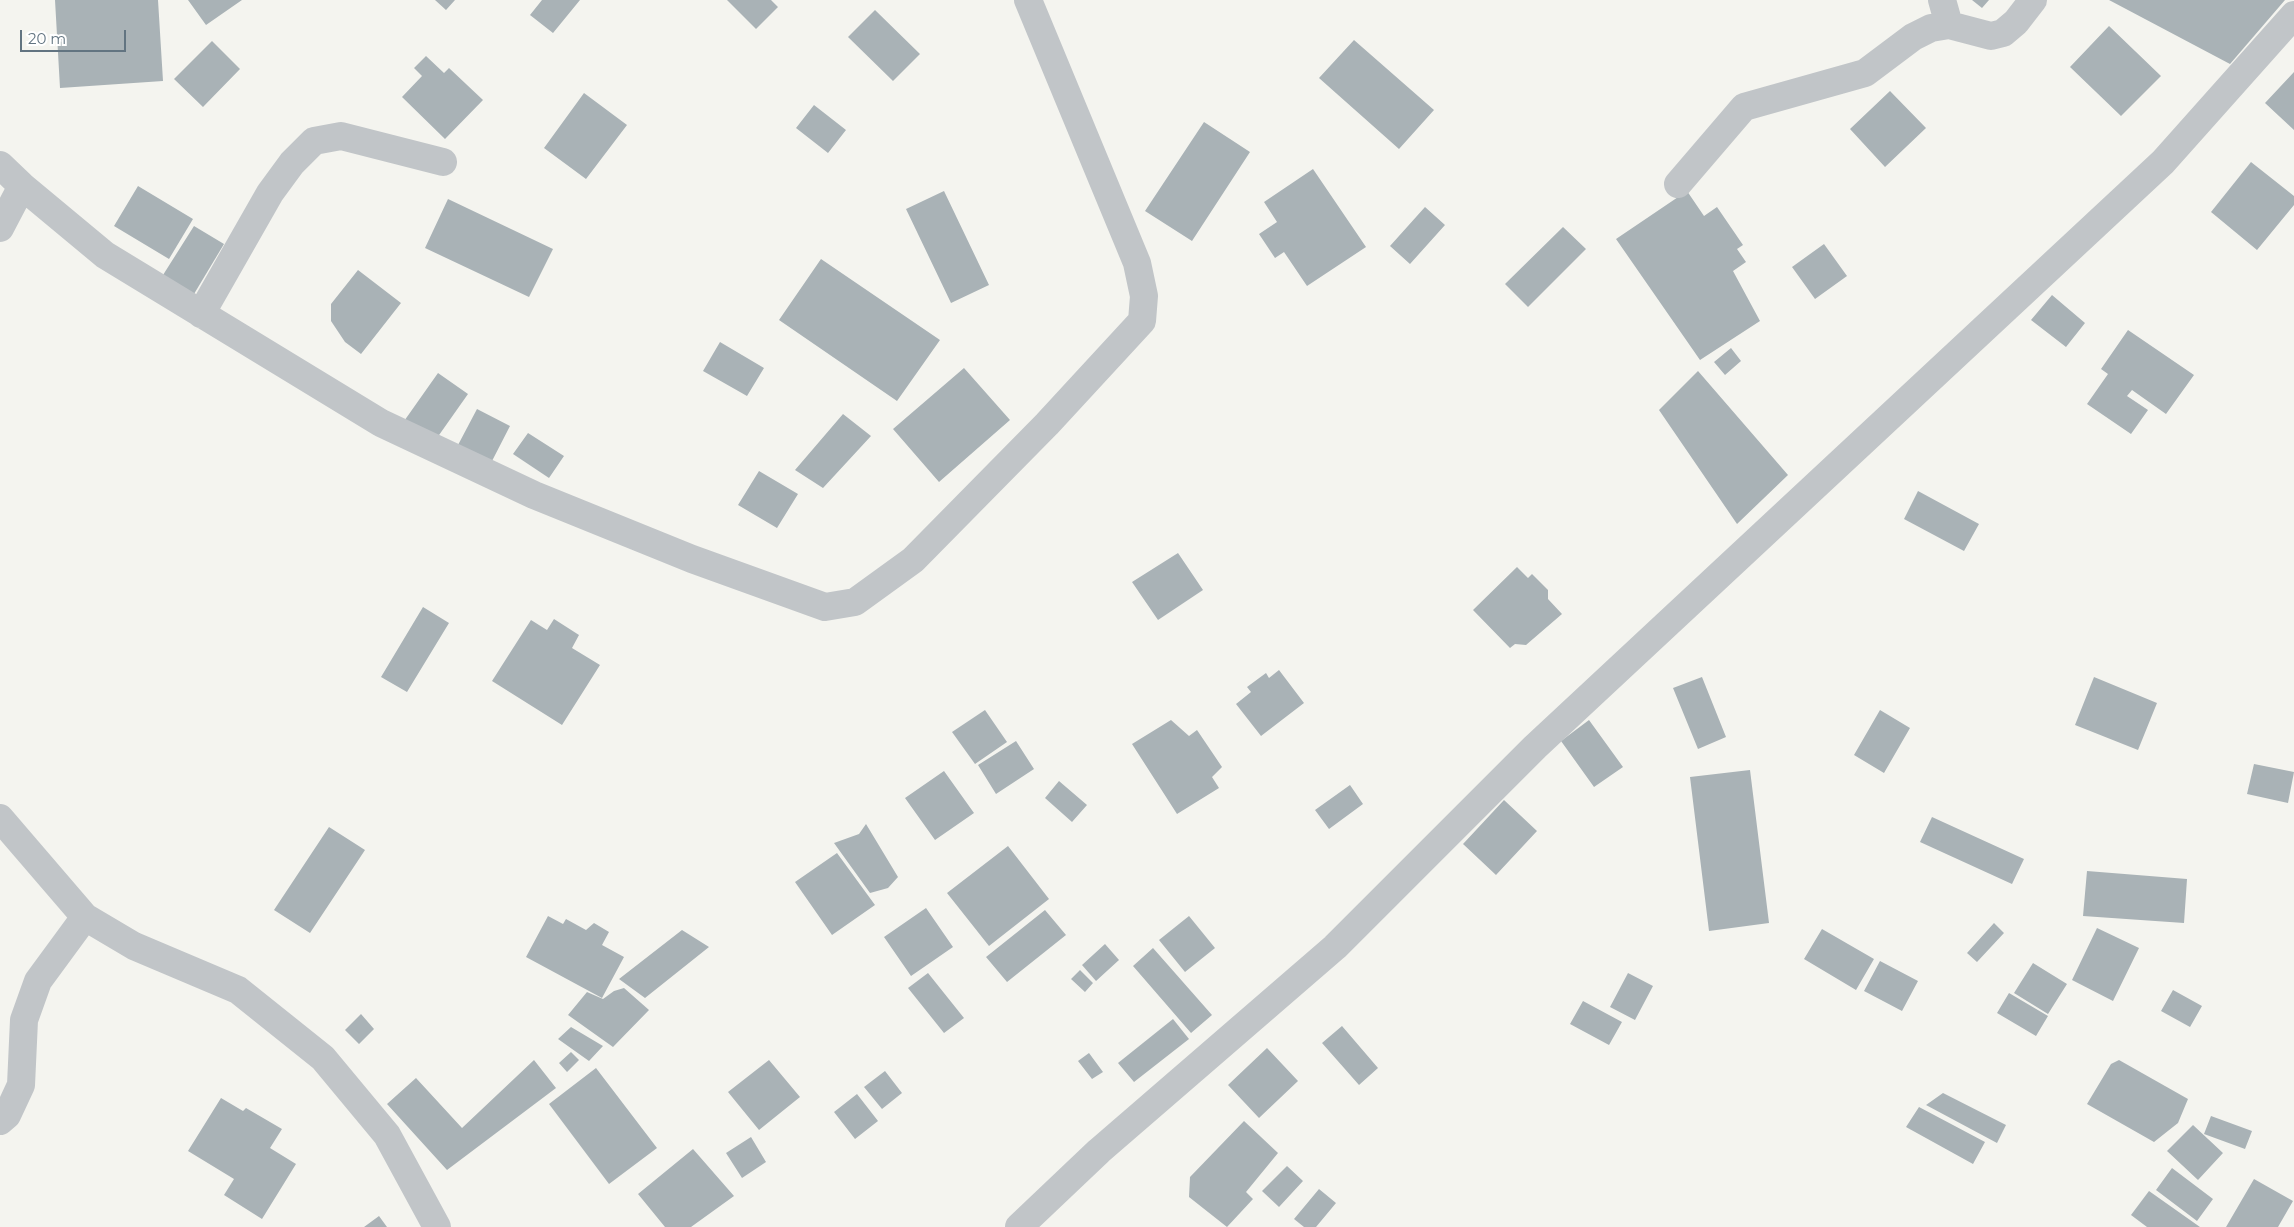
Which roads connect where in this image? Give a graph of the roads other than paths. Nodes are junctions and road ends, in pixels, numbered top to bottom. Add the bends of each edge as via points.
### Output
1 (1028, 0) edge
2 (2034, 0) edge
3 (1946, 13) edge
4 (2294, 15) edge
5 (443, 162) dead end
6 (0, 165) edge
7 (1678, 184) dead end
8 (22, 186) junction
9 (0, 228) edge
10 (201, 314) junction
11 (0, 818) edge
12 (86, 917) junction
13 (0, 1121) edge
14 (437, 1227) edge
15 (1019, 1227) edge

1 - 10 street via 1136,263 1144,296 1142,321 1047,424 913,560 855,602 826,606 692,559 534,495 381,424
2 - 3 street via 2003,33 1991,36
3 - 7 street via 1931,28 1913,37 1865,73 1744,107
4 - 15 street via 2163,162 1534,747 1335,947 1099,1151
5 - 10 street via 341,136 314,141 292,163 270,193
6 - 8 street
8 - 9 street
8 - 10 street via 105,256
11 - 12 street
12 - 13 street via 38,981 24,1020 21,1085 7,1115
12 - 14 street via 134,946 238,990 323,1058 387,1135

